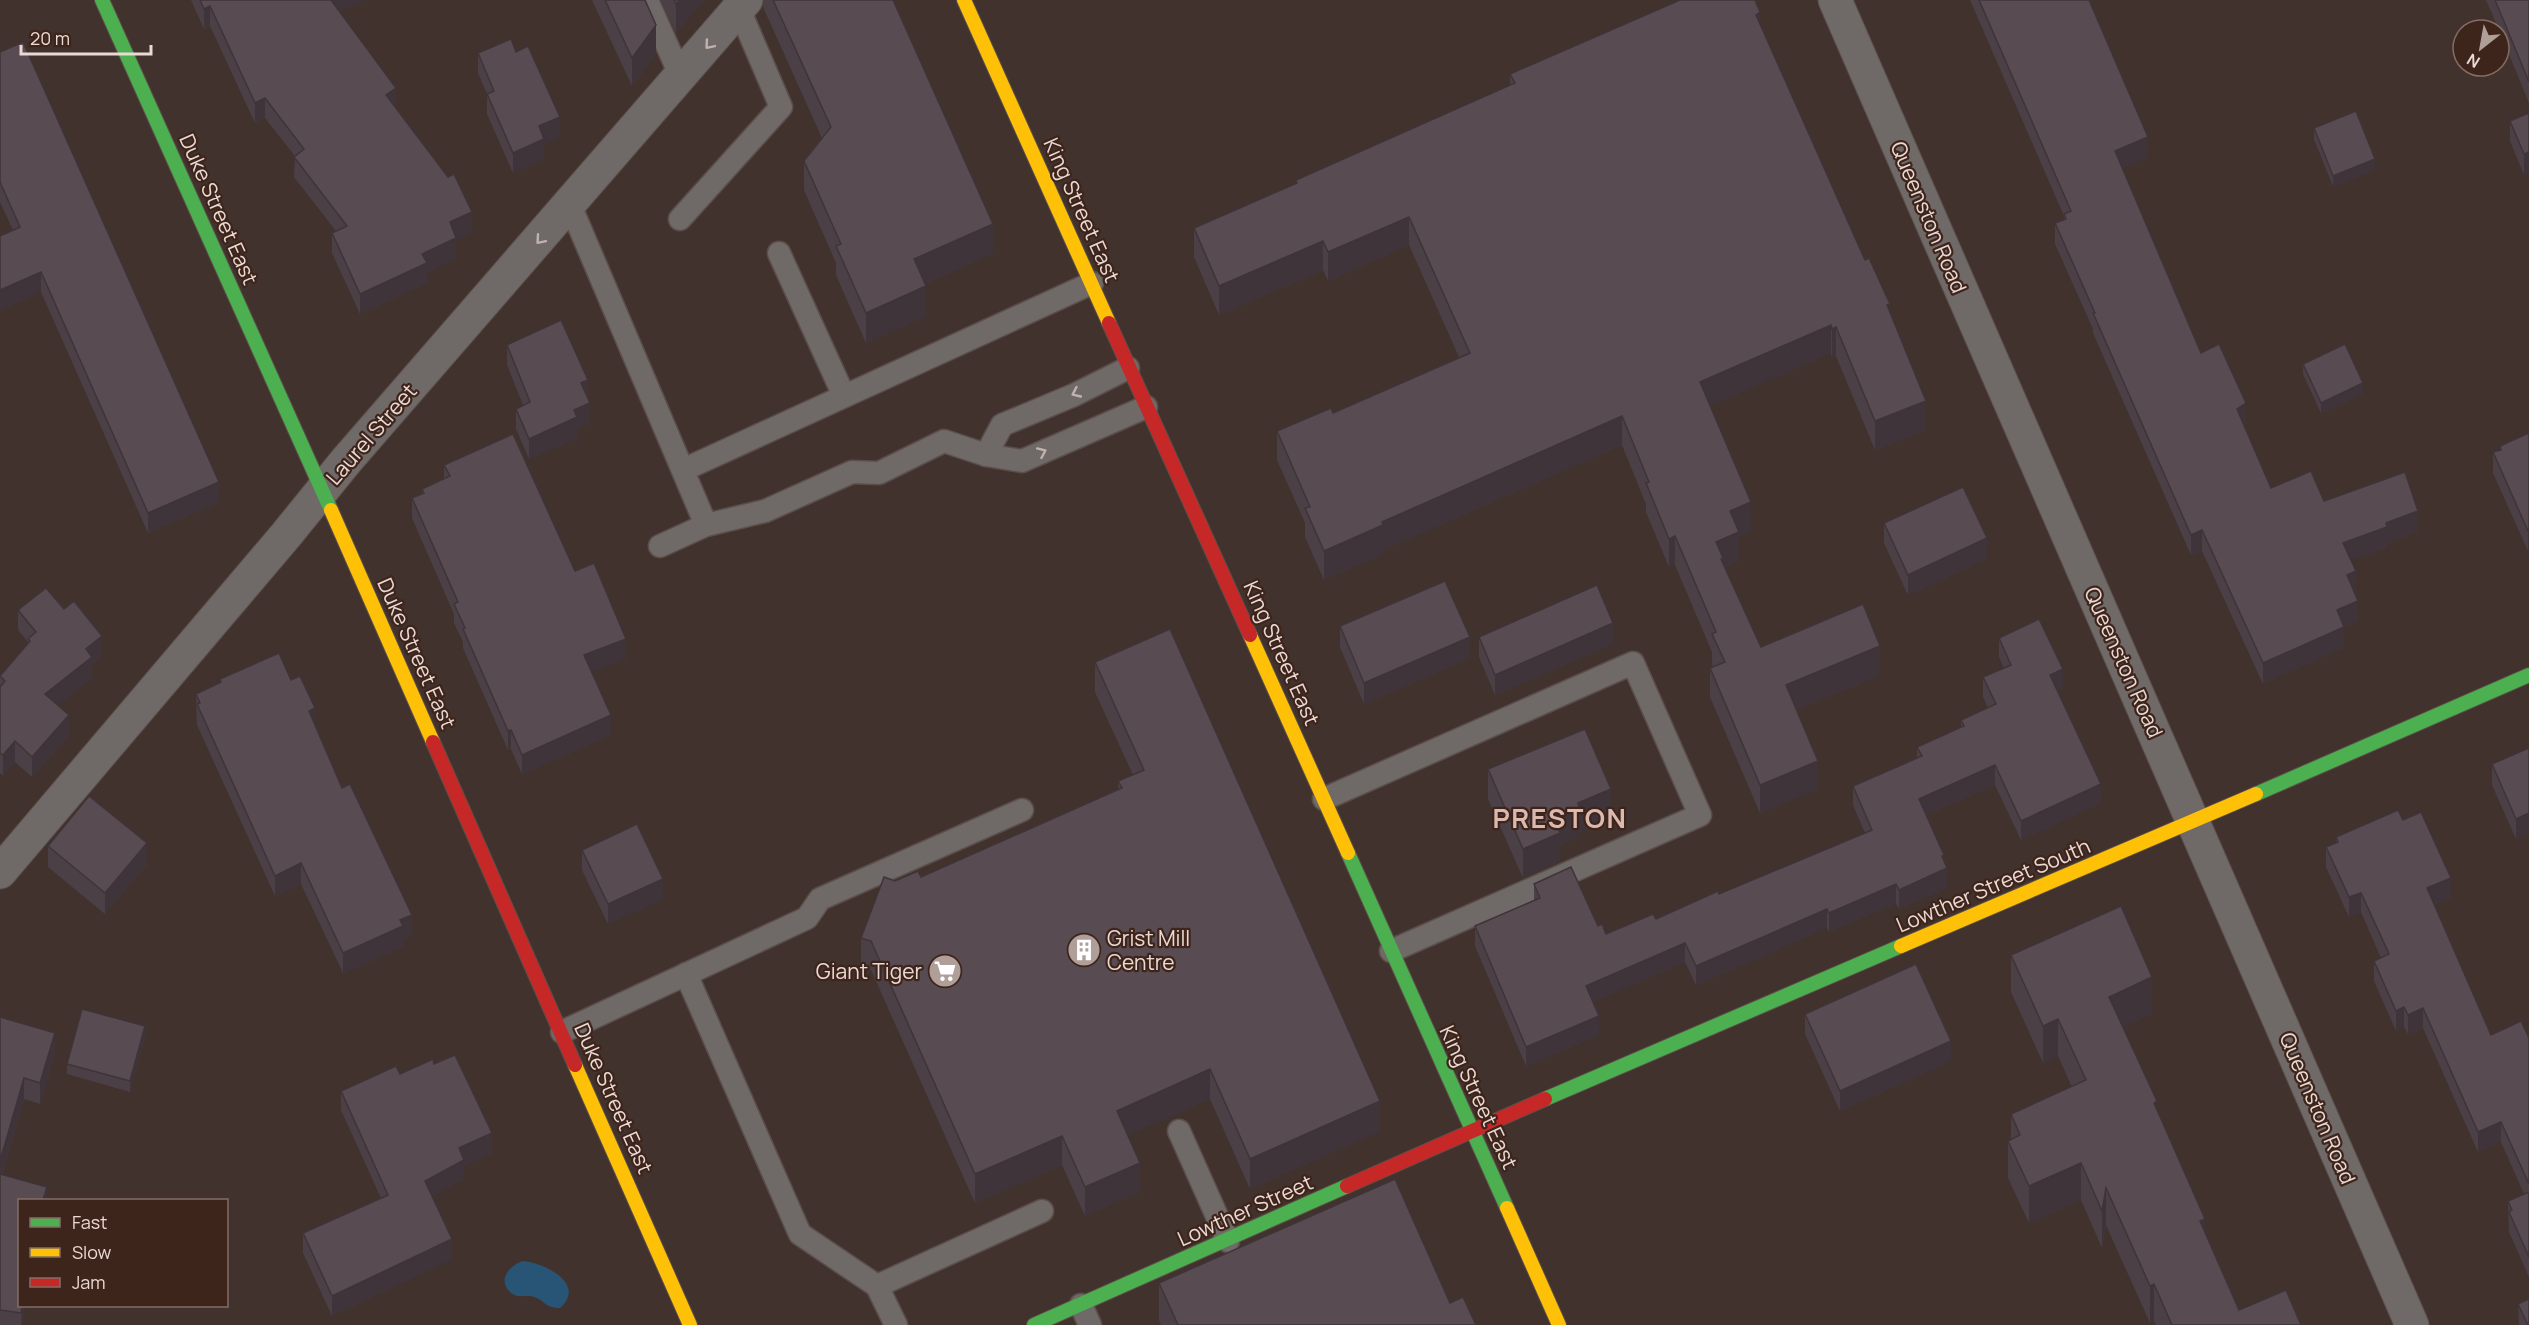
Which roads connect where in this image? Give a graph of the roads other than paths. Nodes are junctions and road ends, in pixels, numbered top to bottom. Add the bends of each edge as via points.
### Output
1 (102, 0) edge
2 (647, 0) edge
3 (964, 0) edge
4 (1835, 0) edge
5 (743, 4) edge
6 (681, 77) junction
7 (570, 206) junction
8 (680, 219) dead end
9 (779, 254) dead end
10 (1092, 283) junction
11 (1128, 368) junction
12 (844, 396) junction
13 (1146, 407) junction
14 (986, 455) junction
15 (682, 470) junction
16 (322, 490) junction
17 (706, 525) junction
18 (660, 546) dead end
19 (2529, 675) edge
20 (1324, 799) junction
21 (1022, 810) dead end
22 (2194, 821) junction
23 (0, 872) edge
24 (1391, 951) junction
25 (686, 975) junction
26 (562, 1032) junction
27 (1472, 1130) junction
28 (1179, 1131) dead end
29 (1042, 1211) dead end
30 (1227, 1240) junction
31 (877, 1286) junction
32 (1086, 1315) edge
33 (690, 1325) edge
34 (896, 1325) edge
35 (1034, 1325) edge
36 (1559, 1325) edge
37 (2412, 1325) edge

1 - 16 street, Duke Street East
2 - 6 lane
3 - 10 street, King Street East
4 - 22 street, Queenston Road
5 -> 6 street, Laurel Street
5 - 8 lane via 781,107
6 - 7 street, Laurel Street
7 - 15 lane
7 -> 16 street, Laurel Street
9 - 12 lane
10 - 11 street, King Street East
10 - 12 lane
11 - 13 street, King Street East
11 -> 14 lane via 1002,425
12 - 15 lane
14 -> 13 lane via 1022,461
13 - 20 street, King Street East
14 - 17 lane via 944,441 879,473 852,472 765,511
15 - 17 lane
16 - 23 street, Laurel Street
16 - 26 street, Duke Street East
17 - 18 lane
19 - 22 street, Lowther Street South
20 - 24 street, King Street East
20 - 24 lane via 1633,663 1700,815
21 - 25 lane via 820,899 807,918
22 - 27 street, Lowther Street South
22 - 37 street, Queenston Road
24 - 27 street, King Street East
25 - 26 lane
25 - 31 lane via 800,1234
26 - 33 street, Duke Street East
27 - 30 street, Lowther Street
27 - 36 street, King Street East
28 - 30 lane
29 - 31 lane
30 - 32 street, Lowther Street
31 - 34 lane
32 - 35 street, Lowther Street

